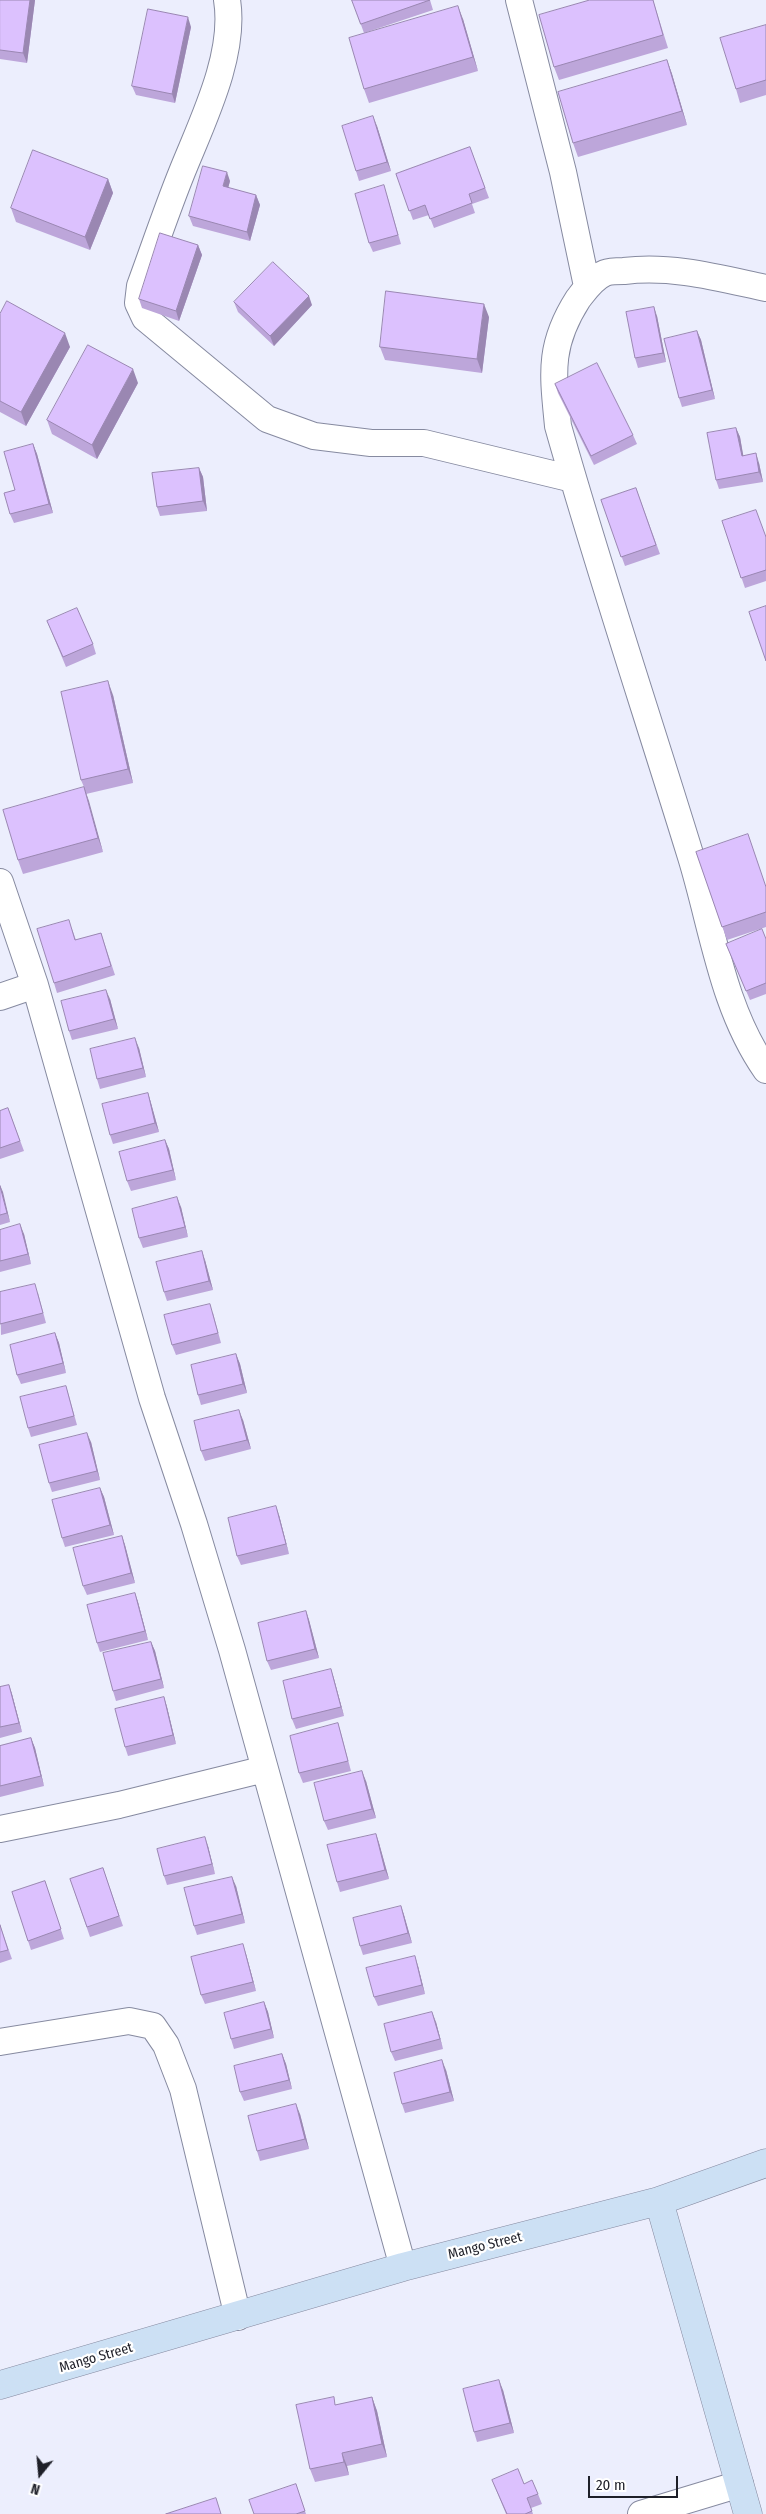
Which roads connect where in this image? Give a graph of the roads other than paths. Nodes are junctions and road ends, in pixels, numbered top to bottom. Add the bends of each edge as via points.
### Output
1 (227, 0) edge
2 (519, 0) edge
3 (587, 286) junction
4 (764, 294) edge
5 (573, 479) junction
6 (0, 882) edge
7 (35, 985) junction
8 (0, 996) edge
9 (766, 1070) edge
10 (265, 1769) junction
11 (0, 1829) edge
12 (0, 2042) edge
13 (766, 2163) edge
14 (659, 2201) junction
15 (403, 2267) junction
16 (238, 2317) junction
17 (0, 2385) edge
18 (740, 2484) junction
19 (641, 2514) edge
20 (748, 2514) edge

1 - 5 street via 226,39 214,93 140,286 138,303 145,318 275,422 314,436 370,444 424,443
2 - 3 street via 563,172
3 - 4 street via 605,273 639,269 682,270
3 - 5 street via 567,317 555,350 553,377 558,426
5 - 9 street via 697,876 722,975 740,1025
6 - 7 street
7 - 8 street
7 - 10 street via 149,1389 197,1533
10 - 11 street via 118,1805
10 - 15 street
12 - 16 street via 129,2021 153,2026 166,2045 183,2090
13 - 14 main road, Mango Street
14 - 15 main road, Mango Street
14 - 18 main road
15 - 16 main road, Mango Street
16 - 17 main road, Mango Street
18 - 19 street
18 - 20 main road

